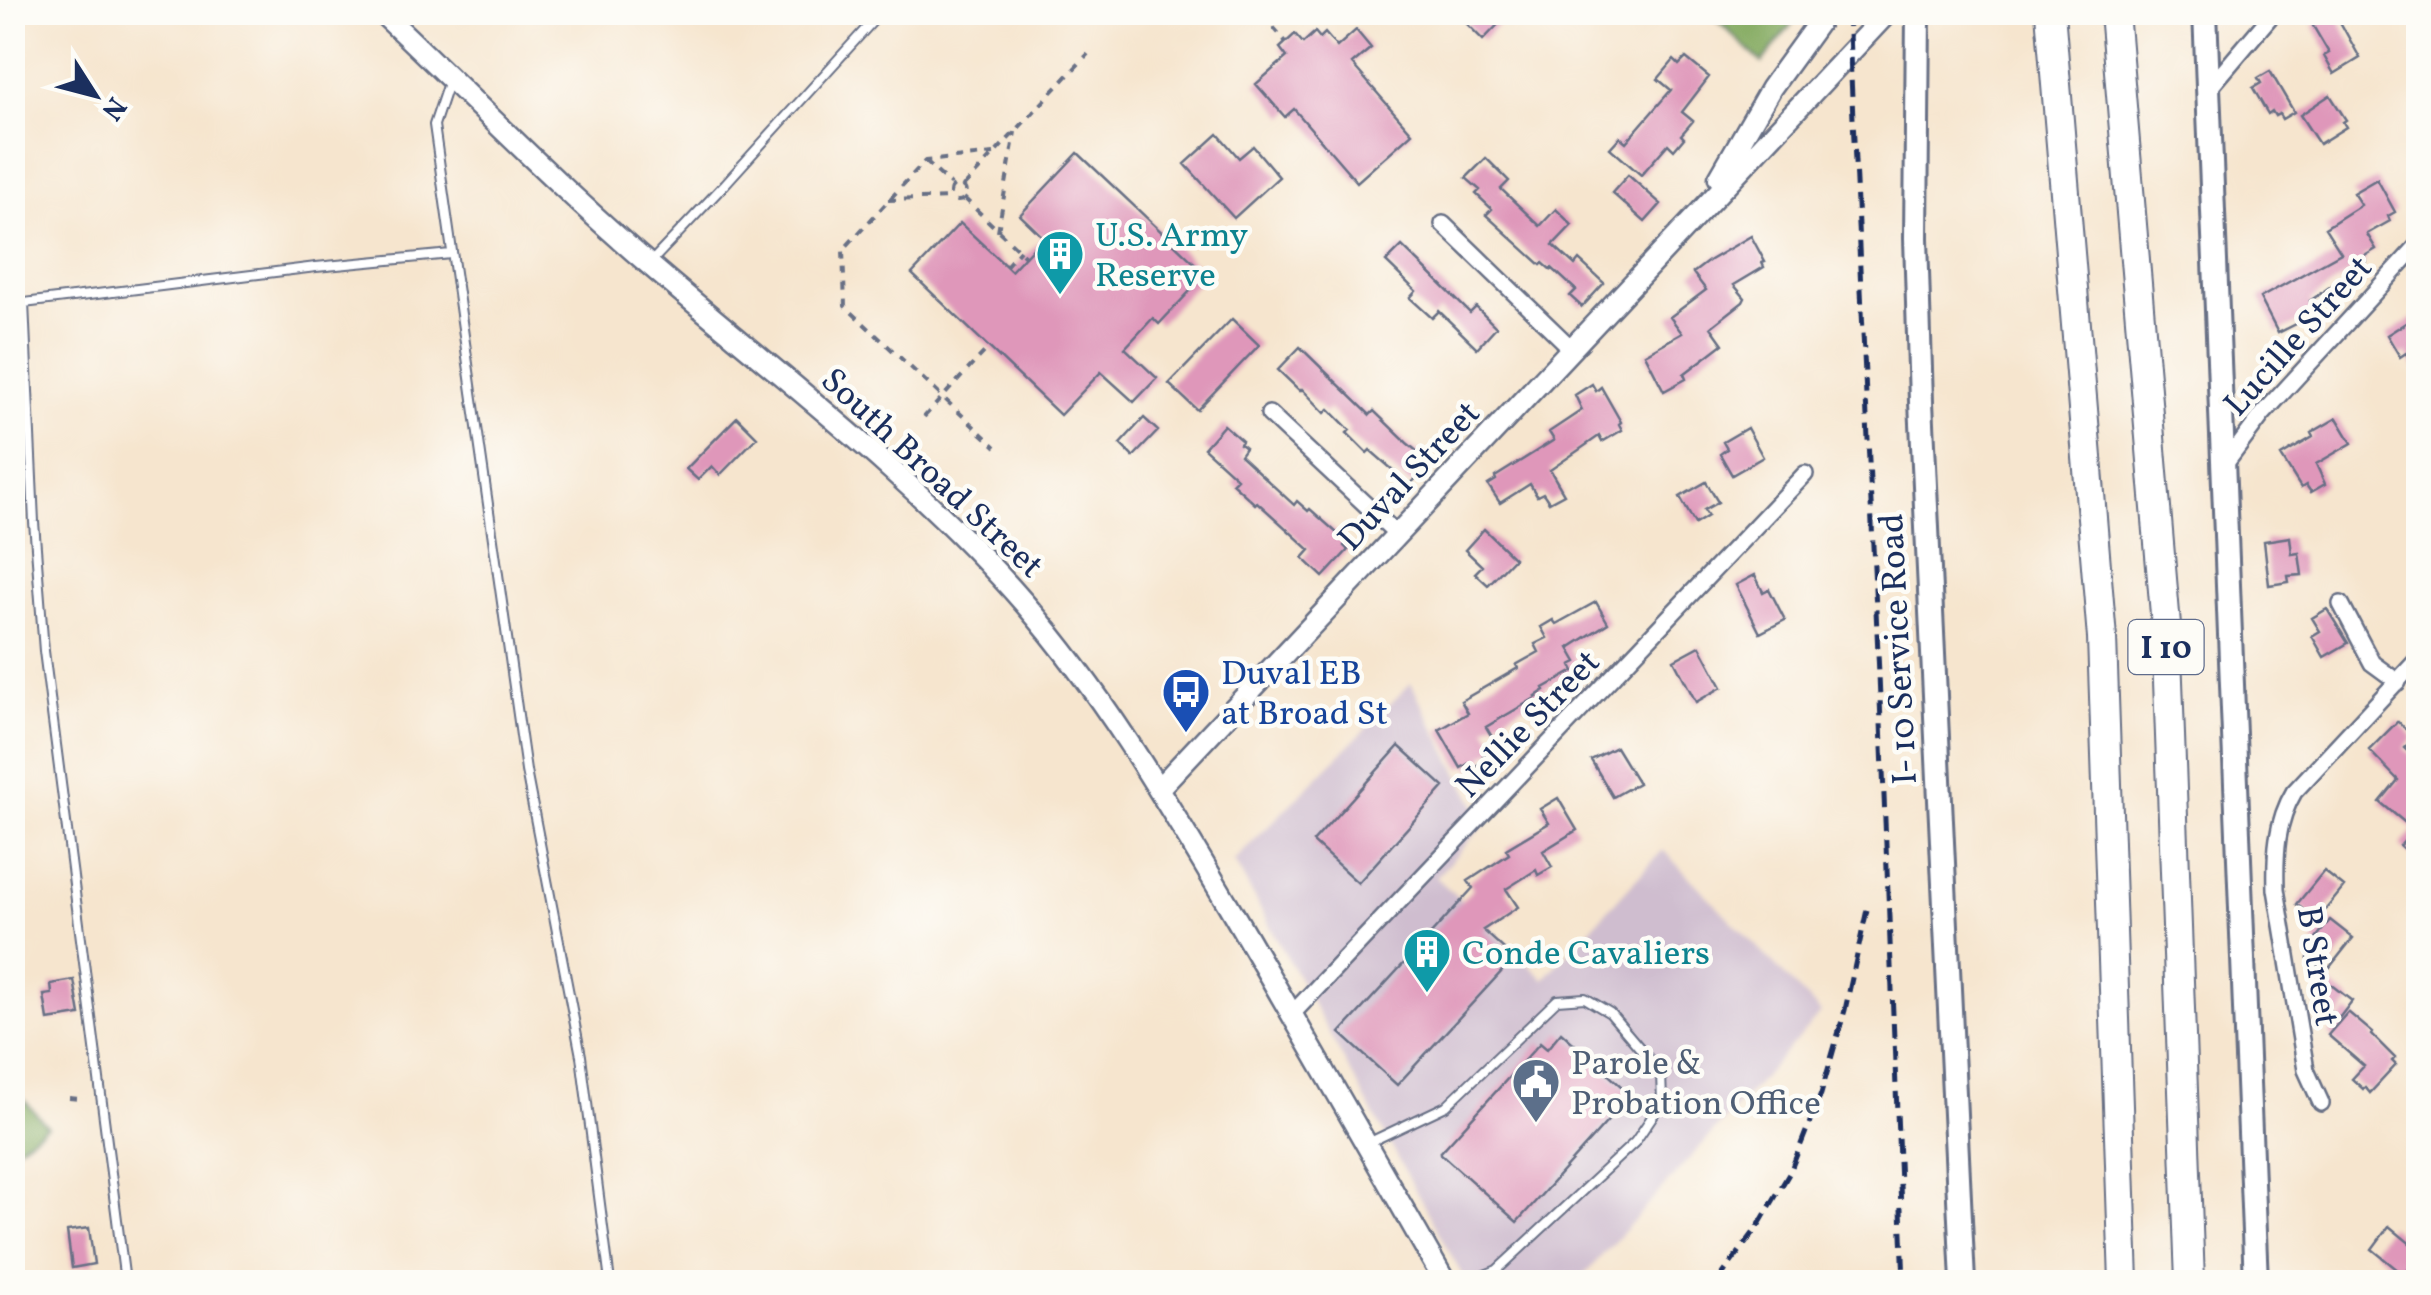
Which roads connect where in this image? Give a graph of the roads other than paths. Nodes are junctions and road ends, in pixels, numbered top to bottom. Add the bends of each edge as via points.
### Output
1 (382, 12) edge
2 (881, 12) edge
3 (1826, 12) edge
4 (1888, 12) edge
5 (1918, 12) edge
6 (2050, 12) edge
7 (2114, 12) edge
8 (2204, 12) edge
9 (2274, 12) edge
10 (450, 78) junction
11 (2208, 90) junction
12 (1704, 206) junction
13 (1443, 224) dead end
14 (2418, 245) edge
15 (451, 254) junction
16 (649, 264) junction
17 (1572, 349) junction
18 (1269, 414) dead end
19 (2223, 467) junction
20 (1805, 474) dead end
21 (1397, 534) junction
22 (2342, 604) dead end
23 (2417, 665) edge
24 (2398, 682) junction
25 (1159, 788) junction
26 (1292, 1014) junction
27 (2321, 1104) dead end
28 (1366, 1144) junction
29 (126, 1282) edge
30 (610, 1282) edge
31 (1445, 1282) edge
32 (1468, 1282) edge
33 (1962, 1282) edge
34 (2124, 1282) edge
35 (2190, 1282) edge
36 (2256, 1282) edge

1 - 10 street, South Broad Street
2 - 16 lane
3 - 12 street, Duval Street via 1771,88
4 - 12 street, Duval Street
5 - 33 main road, I- 10 Service Road via 1921,402
6 - 34 highway, I 10 via 2102,638
7 - 35 highway, I 10 via 2166,626
8 - 11 main road
9 - 11 street
10 - 15 lane via 434,125
10 - 16 street, South Broad Street
11 - 19 main road
12 - 17 street, Duval Street
13 - 17 street
14 - 19 street, Lucille Street
15 - 29 lane via 24,302 44,651
15 - 30 lane
16 - 25 street, South Broad Street via 856,436 960,534 1072,661
17 - 21 street, Duval Street
18 - 21 street
19 - 36 main road
20 - 26 street, Nellie Street
21 - 25 street, Duval Street
22 - 24 street via 2372,663
23 - 24 street
24 - 27 street, B Street via 2294,792 2278,834 2276,889 2306,1070
25 - 26 street, South Broad Street
26 - 28 street, South Broad Street
28 - 31 street, South Broad Street
28 - 32 lane via 1446,1106 1557,1000 1585,998 1610,1013 1662,1073 1662,1102 1635,1142 1497,1270

